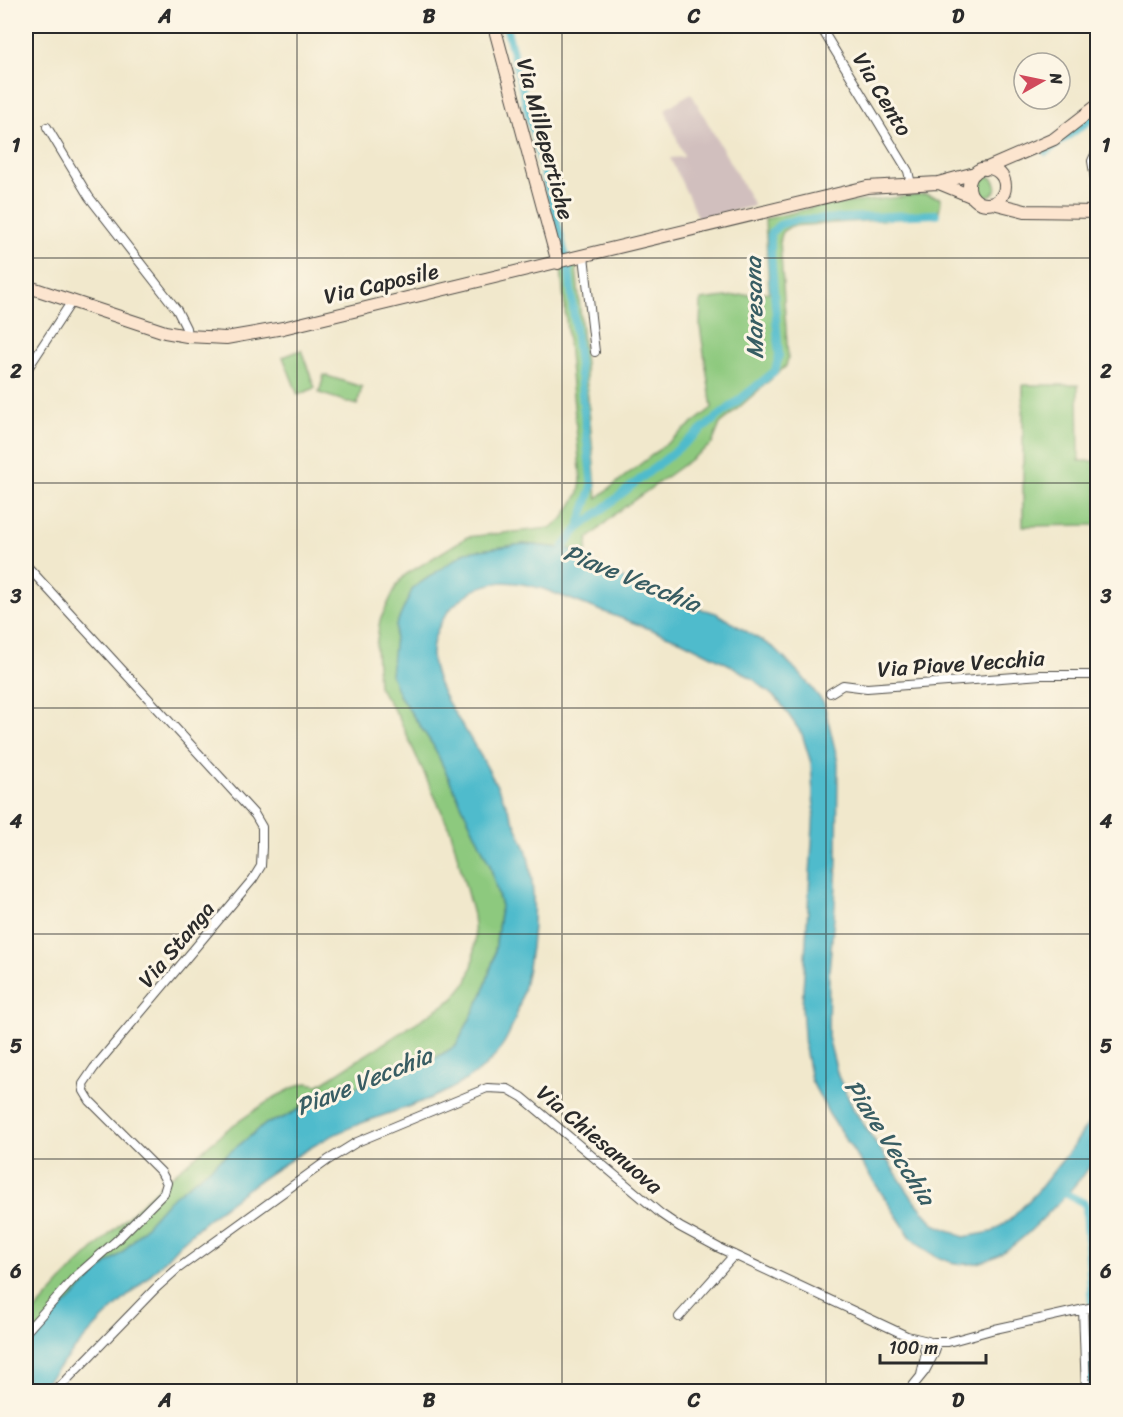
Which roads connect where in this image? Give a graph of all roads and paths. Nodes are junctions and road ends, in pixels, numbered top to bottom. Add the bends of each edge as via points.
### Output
1 (494, 26) edge
2 (820, 26) edge
3 (1098, 105) edge
4 (47, 127) dead end
5 (1098, 148) edge
6 (1020, 155) junction
7 (980, 171) junction
8 (938, 183) junction
9 (910, 184) junction
10 (1004, 184) junction
11 (973, 197) junction
12 (1098, 197) edge
13 (993, 203) junction
14 (1030, 210) junction
15 (1098, 212) edge
16 (570, 260) junction
17 (26, 286) edge
18 (72, 302) junction
19 (187, 336) junction
20 (595, 352) dead end
21 (26, 371) edge
22 (26, 566) edge
23 (1098, 675) edge
24 (830, 693) dead end
25 (734, 1256) junction
26 (1098, 1306) edge
27 (1083, 1310) junction
28 (679, 1317) dead end
29 (26, 1332) edge
30 (907, 1336) junction
31 (934, 1346) junction
32 (925, 1351) junction
33 (920, 1379) junction
34 (55, 1392) edge
35 (908, 1392) edge
36 (1086, 1392) edge

1 - 16 street, Via Millepertiche
2 - 9 street, Via Cento via 908,171
3 - 6 street, Via Caposile via 1054,139
4 - 19 street via 89,197 177,310
5 - 12 street via 1092,161
6 - 7 street, Via Caposile
6 - 10 street
7 - 8 street, Via Caposile
7 - 10 street via 997,172
7 - 11 street via 969,184
8 - 9 street, Via Caposile
8 - 11 street, Via Caposile
9 - 16 street, Via Caposile via 867,188
10 - 13 street via 1000,198
10 - 14 street via 1017,203
11 - 13 street
13 - 14 street
14 - 15 street
16 - 19 street, Via Caposile via 264,332 226,338
16 - 20 street
17 - 18 street, Via Caposile
18 - 19 street, Via Caposile
18 - 21 street
22 - 29 street, Via Stanga via 255,815 261,827 262,847 261,866 238,898 83,1084 90,1101 161,1172 167,1183 165,1193 75,1277
23 - 24 street, Via Piave Vecchia via 1041,675 867,688 843,685
25 - 28 street
25 - 30 street, Via Chiesanuova
25 - 34 street, Via Chiesanuova via 661,1214 522,1097 508,1089 487,1088 357,1142 328,1160 176,1270
26 - 27 street
27 - 31 street
27 - 36 street
30 - 31 street, Via Chiesanuova
30 - 32 street, Via Chiesanuova
31 - 32 street via 932,1354
31 - 33 street via 930,1364
32 - 33 street
33 - 35 street

